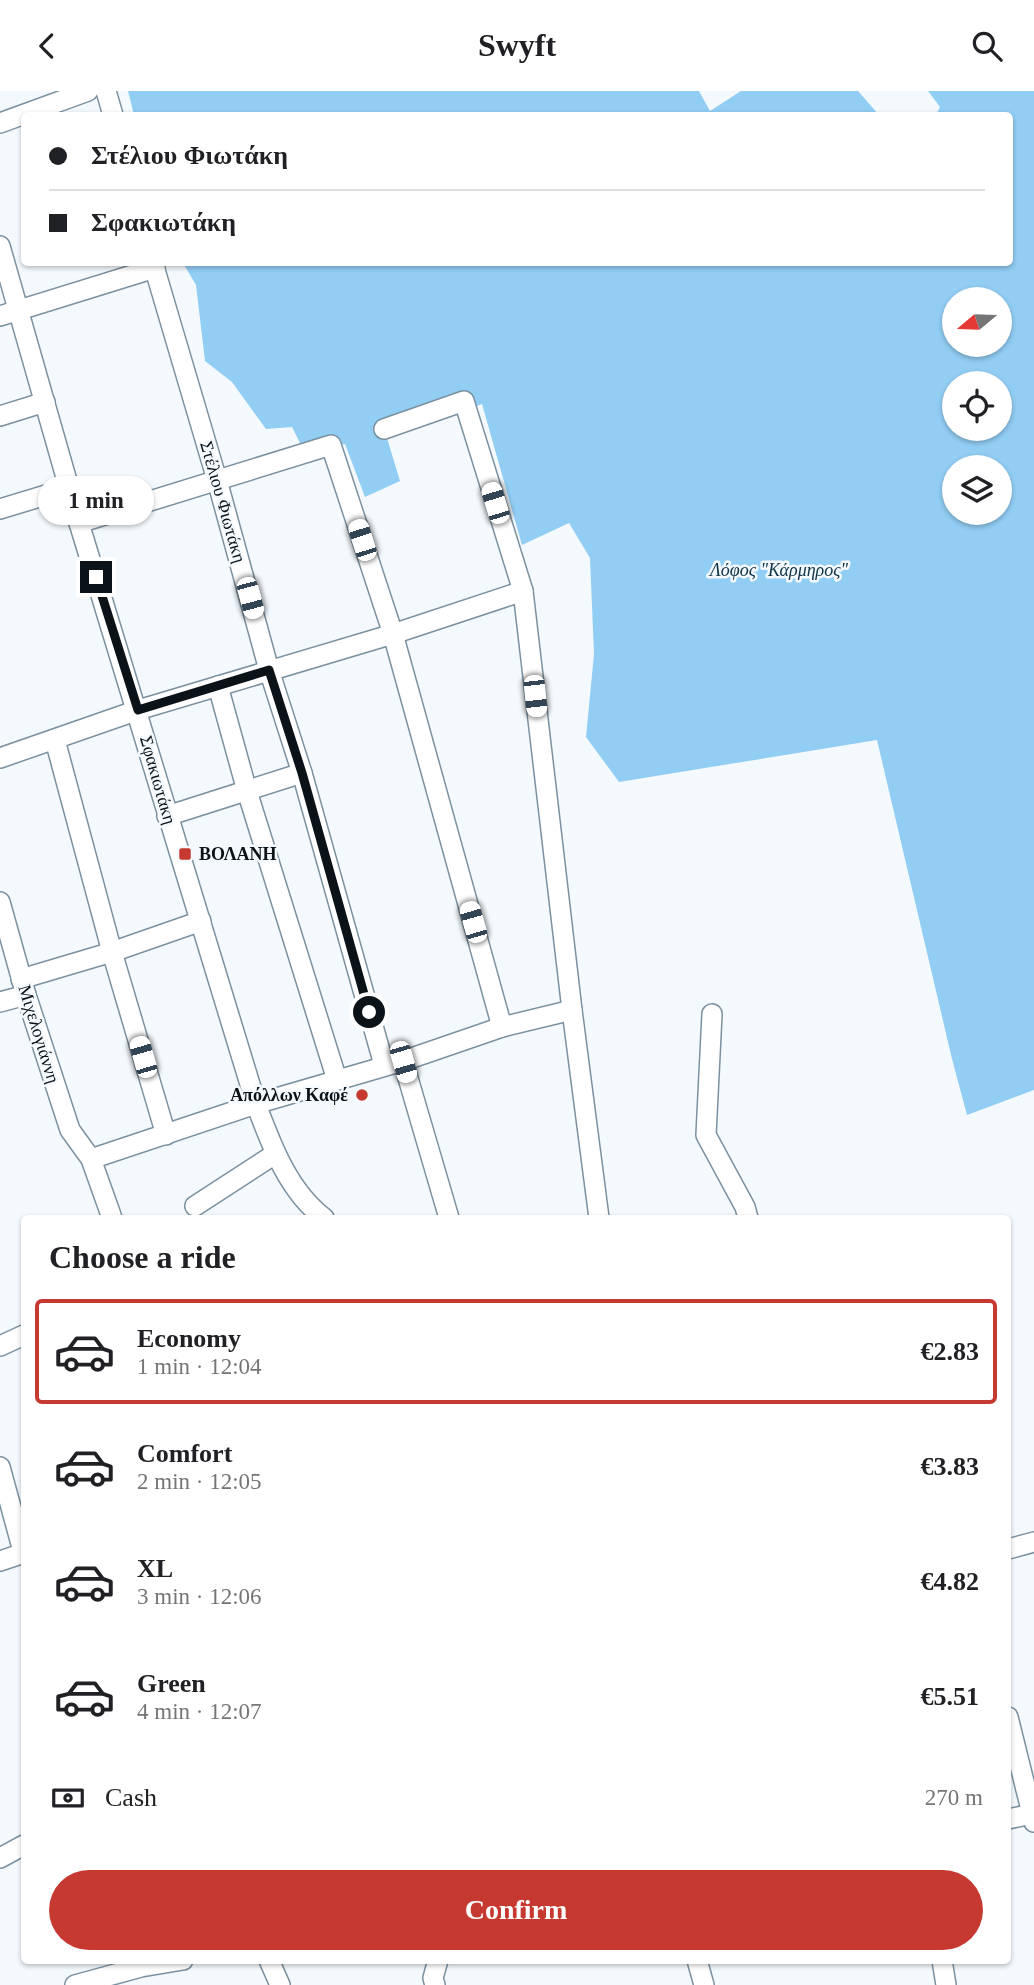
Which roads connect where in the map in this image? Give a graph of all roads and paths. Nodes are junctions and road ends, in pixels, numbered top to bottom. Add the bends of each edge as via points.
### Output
1 (88, 91) edge
2 (106, 91) edge
3 (30, 112) edge
4 (112, 112) edge
5 (21, 115) edge
6 (0, 123) edge
7 (0, 246) edge
8 (151, 266) edge
9 (154, 266) edge
10 (9, 313) edge
11 (45, 402) junction
12 (0, 416) edge
13 (384, 429) dead end
14 (217, 479) junction
15 (69, 488) junction
16 (0, 509) edge
17 (79, 523) junction
18 (523, 591) junction
19 (393, 633) junction
20 (269, 670) junction
21 (218, 686) junction
22 (138, 710) junction
23 (55, 740) junction
24 (0, 758) edge
25 (302, 773) junction
26 (247, 791) junction
27 (167, 816) junction
28 (0, 902) edge
29 (201, 921) junction
30 (112, 952) junction
31 (24, 987) junction
32 (0, 1002) edge
33 (572, 1010) junction
34 (712, 1014) dead end
35 (502, 1027) junction
36 (393, 1063) junction
37 (337, 1080) junction
38 (256, 1104) junction
39 (166, 1135) junction
40 (275, 1154) junction
41 (91, 1159) junction
42 (195, 1206) dead end
43 (111, 1215) edge
44 (321, 1215) edge
45 (448, 1215) edge
46 (599, 1215) edge
47 (747, 1215) edge
48 (21, 1336) edge
49 (0, 1346) edge
50 (0, 1467) edge
51 (1034, 1542) edge
52 (21, 1543) edge
53 (1011, 1548) edge
54 (21, 1555) edge
55 (0, 1561) edge
56 (1011, 1729) edge
57 (1033, 1818) edge
58 (1011, 1819) edge
59 (21, 1847) edge
60 (0, 1858) edge
61 (168, 1964) edge
62 (271, 1964) edge
63 (437, 1964) edge
64 (698, 1964) edge
65 (943, 1964) edge
66 (142, 1971) edge
67 (75, 1985) edge
68 (280, 1985) edge
69 (435, 1985) edge
70 (704, 1985) edge
71 (946, 1985) edge

1 - 3 street
2 - 4 street
5 - 6 street
7 - 10 street, Σφακιωτάκη
8 - 10 street
9 - 14 street, Στέλιου Φιωτάκη
10 - 11 street, Σφακιωτάκη
11 - 12 street
11 - 15 street, Σφακιωτάκη
13 - 18 street via 464,401
14 - 17 street
14 - 19 street via 331,446
14 - 20 street, Στέλιου Φιωτάκη
15 - 16 street
15 - 17 street, Σφακιωτάκη
17 - 22 street, Σφακιωτάκη
18 - 19 street
18 - 33 street
19 - 20 street
19 - 35 street
20 - 21 street
20 - 25 street, Στέλιου Φιωτάκη
21 - 22 street
21 - 26 street
22 - 23 street
22 - 27 street, Σφακιωτάκη
23 - 24 street
23 - 30 street
25 - 26 street
25 - 36 street, Στέλιου Φιωτάκη
26 - 27 street
26 - 37 street
27 - 29 street, Σφακιωτάκη
28 - 31 street, Μιχελογιάννη
29 - 30 street
29 - 38 street, Σφακιωτάκη
30 - 31 street
30 - 39 street
31 - 32 street
31 - 41 street, Μιχελογιάννη via 70,1130
33 - 35 street
33 - 46 street
34 - 47 street via 706,1135
35 - 36 street
36 - 37 street
36 - 45 street, Στέλιου Φιωτάκη
37 - 38 street
38 - 39 street
38 - 40 street, Σφακιωτάκη
39 - 41 street
40 - 42 street
40 - 44 street, Σφακιωτάκη via 302,1196
41 - 43 street, Μιχελογιάννη
48 - 49 street
50 - 52 street
51 - 53 street
54 - 55 street
56 - 57 street
57 - 58 street
59 - 60 street
61 - 66 street
62 - 68 street
63 - 69 street
64 - 70 street
65 - 71 street
66 - 67 street

